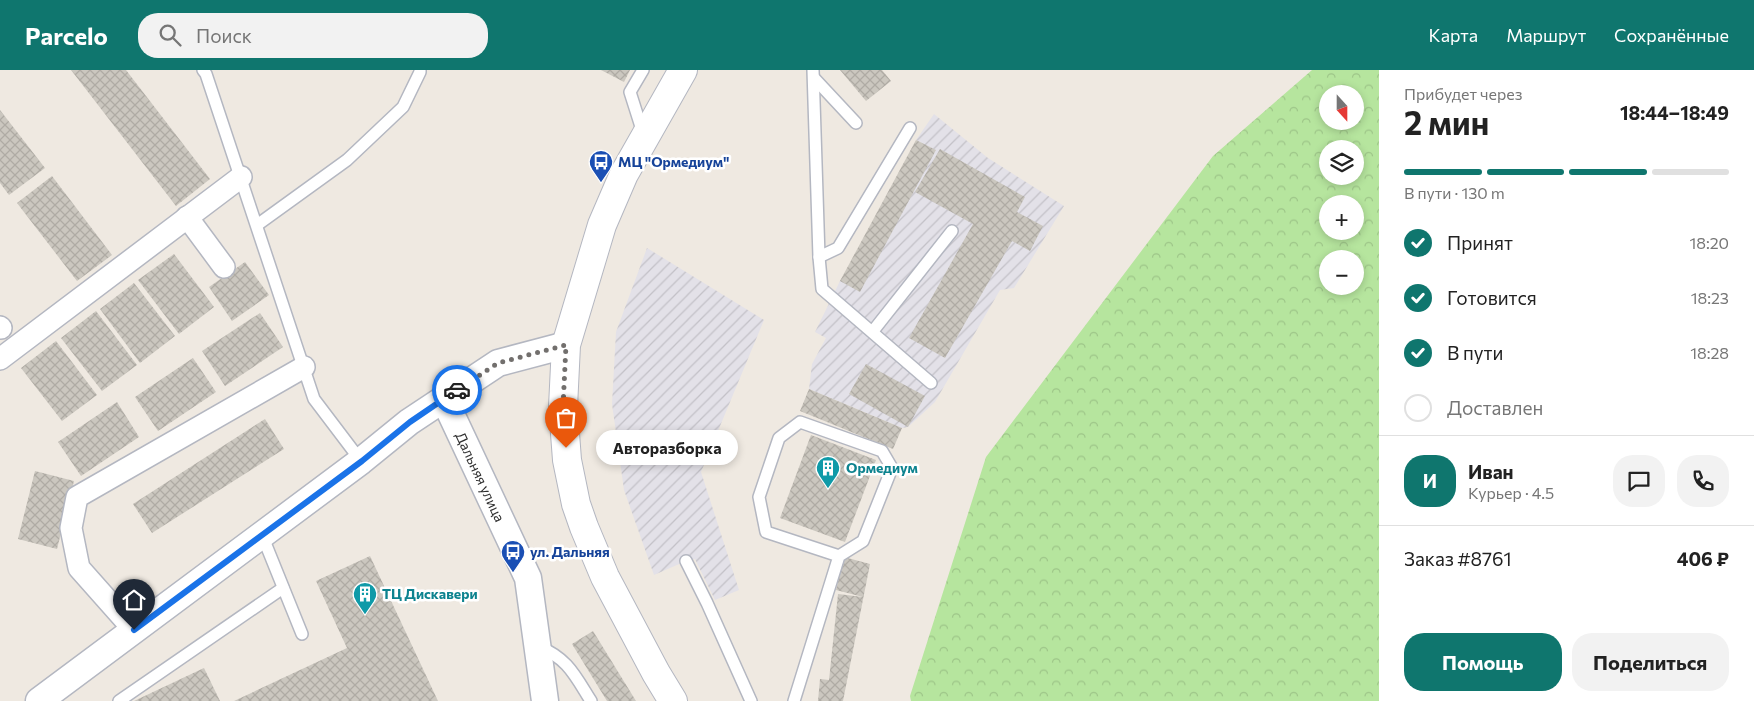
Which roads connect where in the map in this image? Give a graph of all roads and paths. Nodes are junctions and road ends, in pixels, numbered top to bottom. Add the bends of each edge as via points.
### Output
1 (203, 70) edge
2 (420, 70) edge
3 (643, 70) edge
4 (683, 70) edge
5 (813, 74) edge
6 (856, 124) dead end
7 (910, 128) dead end
8 (645, 137) junction
9 (241, 177) junction
10 (187, 217) junction
11 (257, 225) junction
12 (952, 231) dead end
13 (819, 257) junction
14 (224, 267) dead end
15 (873, 332) junction
16 (566, 345) junction
17 (0, 359) edge
18 (304, 367) junction
19 (931, 382) dead end
20 (444, 399) junction
21 (362, 461) junction
22 (262, 535) junction
23 (839, 556) junction
24 (686, 561) dead end
25 (283, 588) junction
26 (134, 630) junction
27 (302, 634) dead end
28 (537, 646) junction
29 (39, 701) edge
30 (119, 701) edge
31 (545, 701) edge
32 (591, 701) edge
33 (673, 701) edge
34 (751, 701) edge
35 (794, 701) edge

1 - 9 lane
2 - 11 lane via 403,107 347,160
3 - 8 lane via 630,92
4 - 8 main road
5 - 6 lane
5 - 13 lane
7 - 13 lane via 838,248
8 - 16 main road via 624,174 602,225
9 - 10 street
9 - 11 lane
10 - 14 street
10 - 17 street
11 - 18 lane
12 - 15 lane
13 - 15 lane via 822,289
15 - 19 lane
16 - 20 street via 498,363
16 - 33 main road via 563,407 567,460 576,504 605,577
18 - 21 lane via 314,399
18 - 26 street via 77,497 71,528 79,568
20 - 21 street
20 - 28 street, Дальняя улица via 528,578
21 - 22 street
22 - 25 lane
22 - 26 street
23 - 23 lane via 863,541 892,468 882,452 800,422 779,438 759,497 766,532
23 - 35 lane
24 - 34 lane
25 - 27 lane
25 - 30 lane
26 - 29 street
28 - 31 street, Дальняя улица
28 - 32 lane via 555,654 573,671

